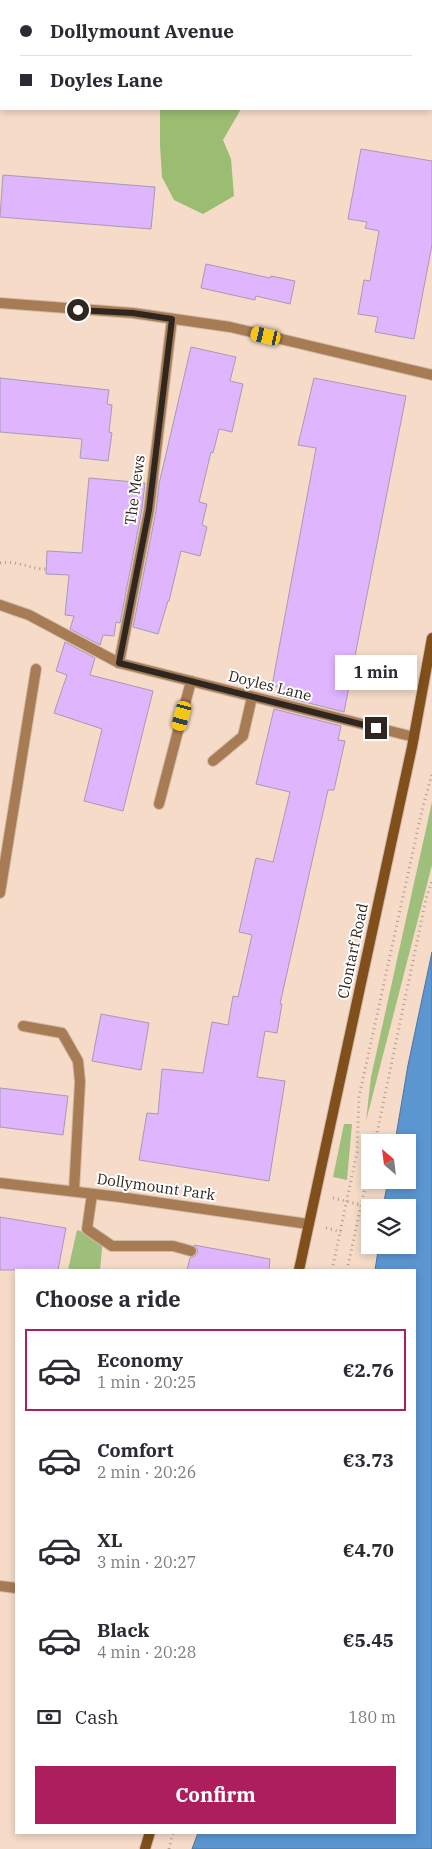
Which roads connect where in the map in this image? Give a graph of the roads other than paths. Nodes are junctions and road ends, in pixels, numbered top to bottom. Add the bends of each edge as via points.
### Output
1 (0, 303) edge
2 (172, 319) junction
3 (432, 375) edge
4 (0, 605) edge
5 (432, 638) edge
6 (119, 663) junction
7 (36, 670) dead end
8 (191, 682) junction
9 (252, 697) junction
10 (414, 737) junction
11 (212, 761) dead end
12 (159, 804) dead end
13 (0, 893) edge
14 (23, 1026) dead end
15 (0, 1182) edge
16 (74, 1191) junction
17 (92, 1194) junction
18 (308, 1224) junction
19 (191, 1251) dead end
20 (299, 1269) edge
21 (0, 1586) edge
22 (15, 1588) edge
23 (149, 1834) edge
24 (145, 1849) edge

1 - 2 street
2 - 3 street via 230,327
2 - 6 street, The Mews via 149,510
4 - 6 street, Doyles Lane via 28,615
5 - 10 main road, Clontarf Road
6 - 8 street, Doyles Lane
7 - 13 street
8 - 9 street, Doyles Lane
8 - 12 street
9 - 10 street, Doyles Lane
9 - 11 street via 243,736
10 - 18 main road, Clontarf Road
14 - 16 street via 62,1033 78,1061 80,1082
15 - 16 street, Dollymount Park
16 - 17 street, Dollymount Park
17 - 18 street, Dollymount Park
17 - 19 street via 87,1229 112,1246 173,1246
18 - 20 main road, Clontarf Road
21 - 22 street
23 - 24 main road

